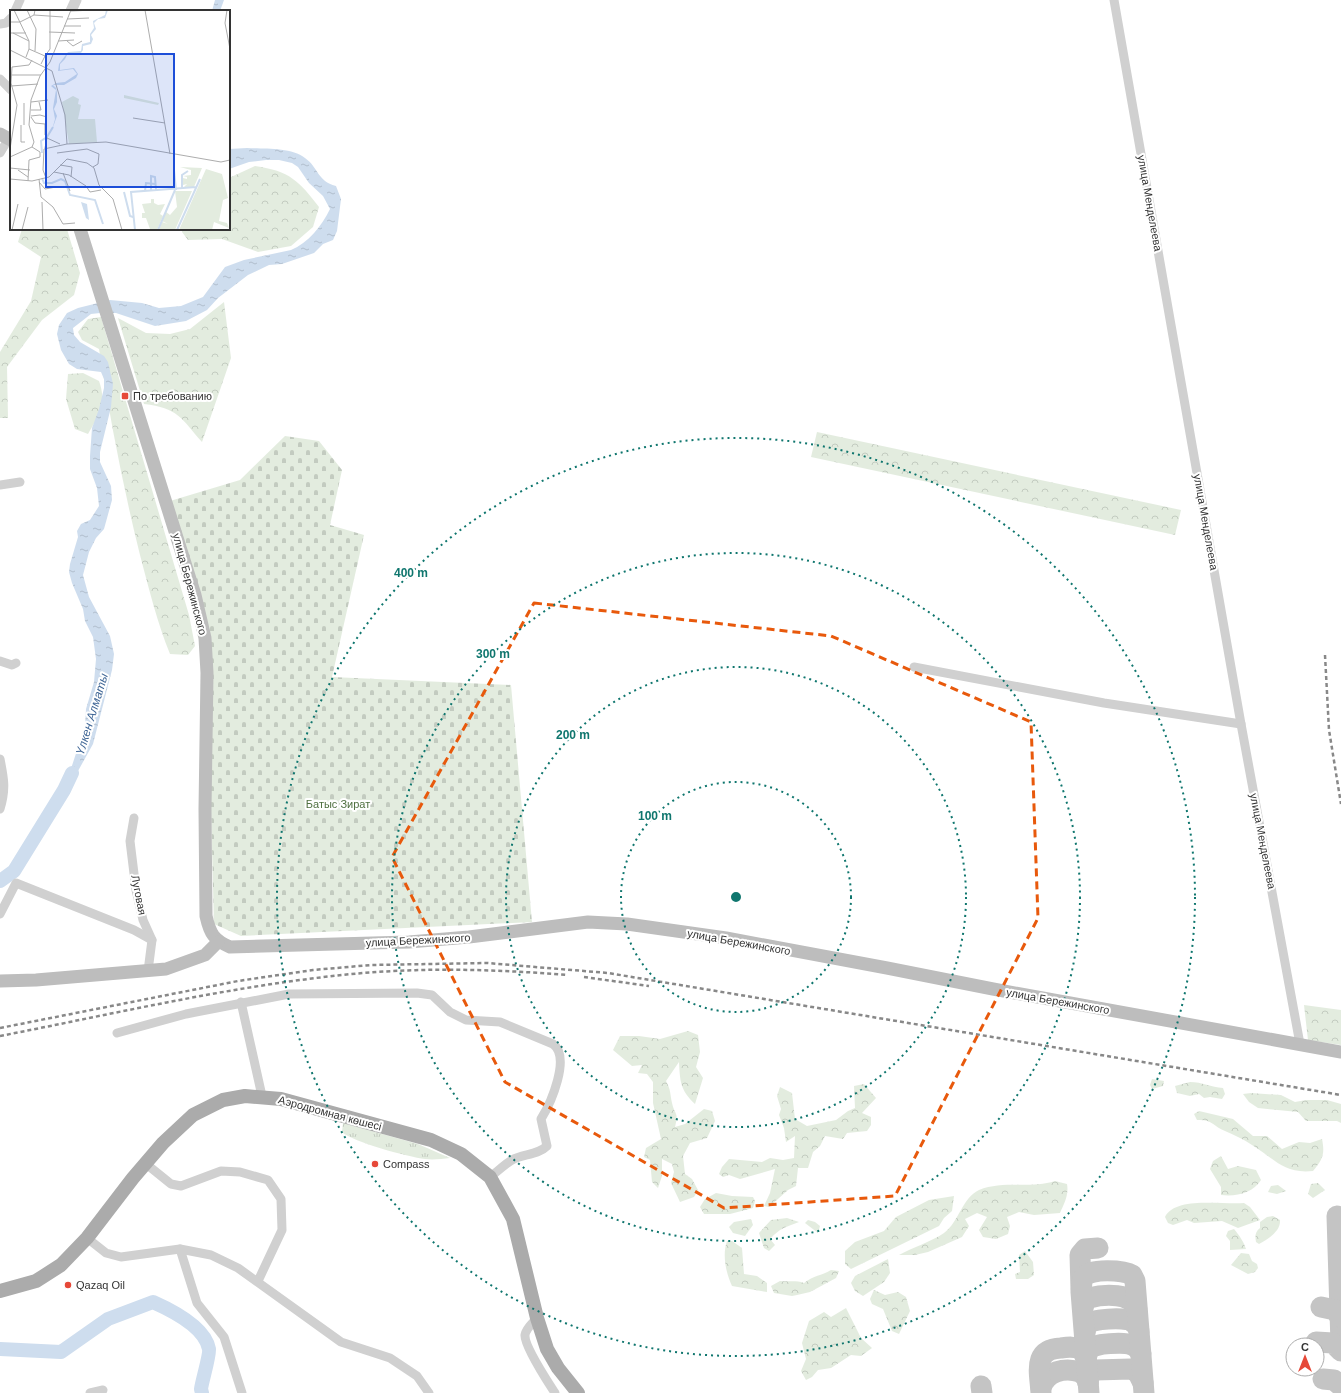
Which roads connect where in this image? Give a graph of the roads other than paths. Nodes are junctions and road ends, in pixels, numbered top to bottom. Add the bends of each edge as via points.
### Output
1 (20, 0) edge
2 (76, 0) edge
3 (1114, 0) edge
4 (15, 10) edge
5 (71, 10) edge
6 (10, 19) edge
7 (0, 24) edge
8 (0, 78) edge
9 (10, 89) edge
10 (8, 137) edge
11 (0, 153) edge
12 (80, 230) edge
13 (20, 482) dead end
14 (0, 485) edge
15 (0, 661) edge
16 (16, 663) dead end
17 (914, 666) dead end
18 (1241, 724) junction
19 (0, 759) edge
20 (0, 809) edge
21 (134, 818) dead end
22 (0, 914) edge
23 (152, 940) junction
24 (218, 942) junction
25 (148, 971) junction
26 (0, 981) edge
27 (241, 1002) junction
28 (117, 1033) dead end
29 (1300, 1044) junction
30 (1341, 1052) edge
31 (262, 1096) junction
32 (146, 1163) junction
33 (490, 1177) junction
34 (87, 1238) junction
35 (180, 1249) junction
36 (258, 1281) junction
37 (0, 1291) edge
38 (537, 1318) junction
39 (103, 1390) dead end
40 (90, 1393) edge
41 (242, 1393) edge
42 (429, 1393) edge
43 (555, 1393) edge
44 (578, 1393) edge

1 - 4 street
2 - 5 street
3 - 18 street, улица Менделеева
6 - 7 street via 6,24
8 - 9 street
10 - 11 street
12 - 24 main road, улица Бережинского via 195,595 205,638 206,916 210,932
13 - 14 street
15 - 16 street via 12,665
17 - 18 street via 1104,703
18 - 29 street, улица Менделеева
19 - 20 street via 5,782 5,794
21 - 23 street, Луговая via 130,841 136,890 143,920
22 - 23 street via 16,883 134,930
23 - 25 street
24 - 25 main road via 205,955 166,969
24 - 29 main road, улица Бережинского via 230,947 409,942 588,922 627,924 726,938
25 - 26 main road
27 - 28 street
27 - 31 street
27 - 33 street via 289,994 427,994 432,995 450,1012 466,1020 500,1022 559,1048 560,1068 549,1106 541,1119 547,1146 542,1151 512,1160
29 - 30 main road, улица Бережинского
31 - 32 main road, Аэродромная көшесі via 223,1100 198,1112 178,1127
31 - 33 main road, Аэродромная көшесі via 431,1140 461,1154
32 - 34 main road, Аэродромная көшесі
32 - 36 street via 172,1184 181,1186 221,1171 240,1172 268,1180 281,1199 282,1230
33 - 38 main road, Аэродромная көшесі via 513,1219
34 - 35 street via 106,1253 121,1257
34 - 37 main road, Аэродромная көшесі via 61,1265 36,1281
35 - 36 street via 211,1255
35 - 41 street via 197,1303 224,1337
36 - 42 street via 341,1342 390,1358 417,1376
38 - 43 street via 525,1335 527,1345
38 - 44 main road, Аэродромная көшесі via 547,1349
39 - 40 street

